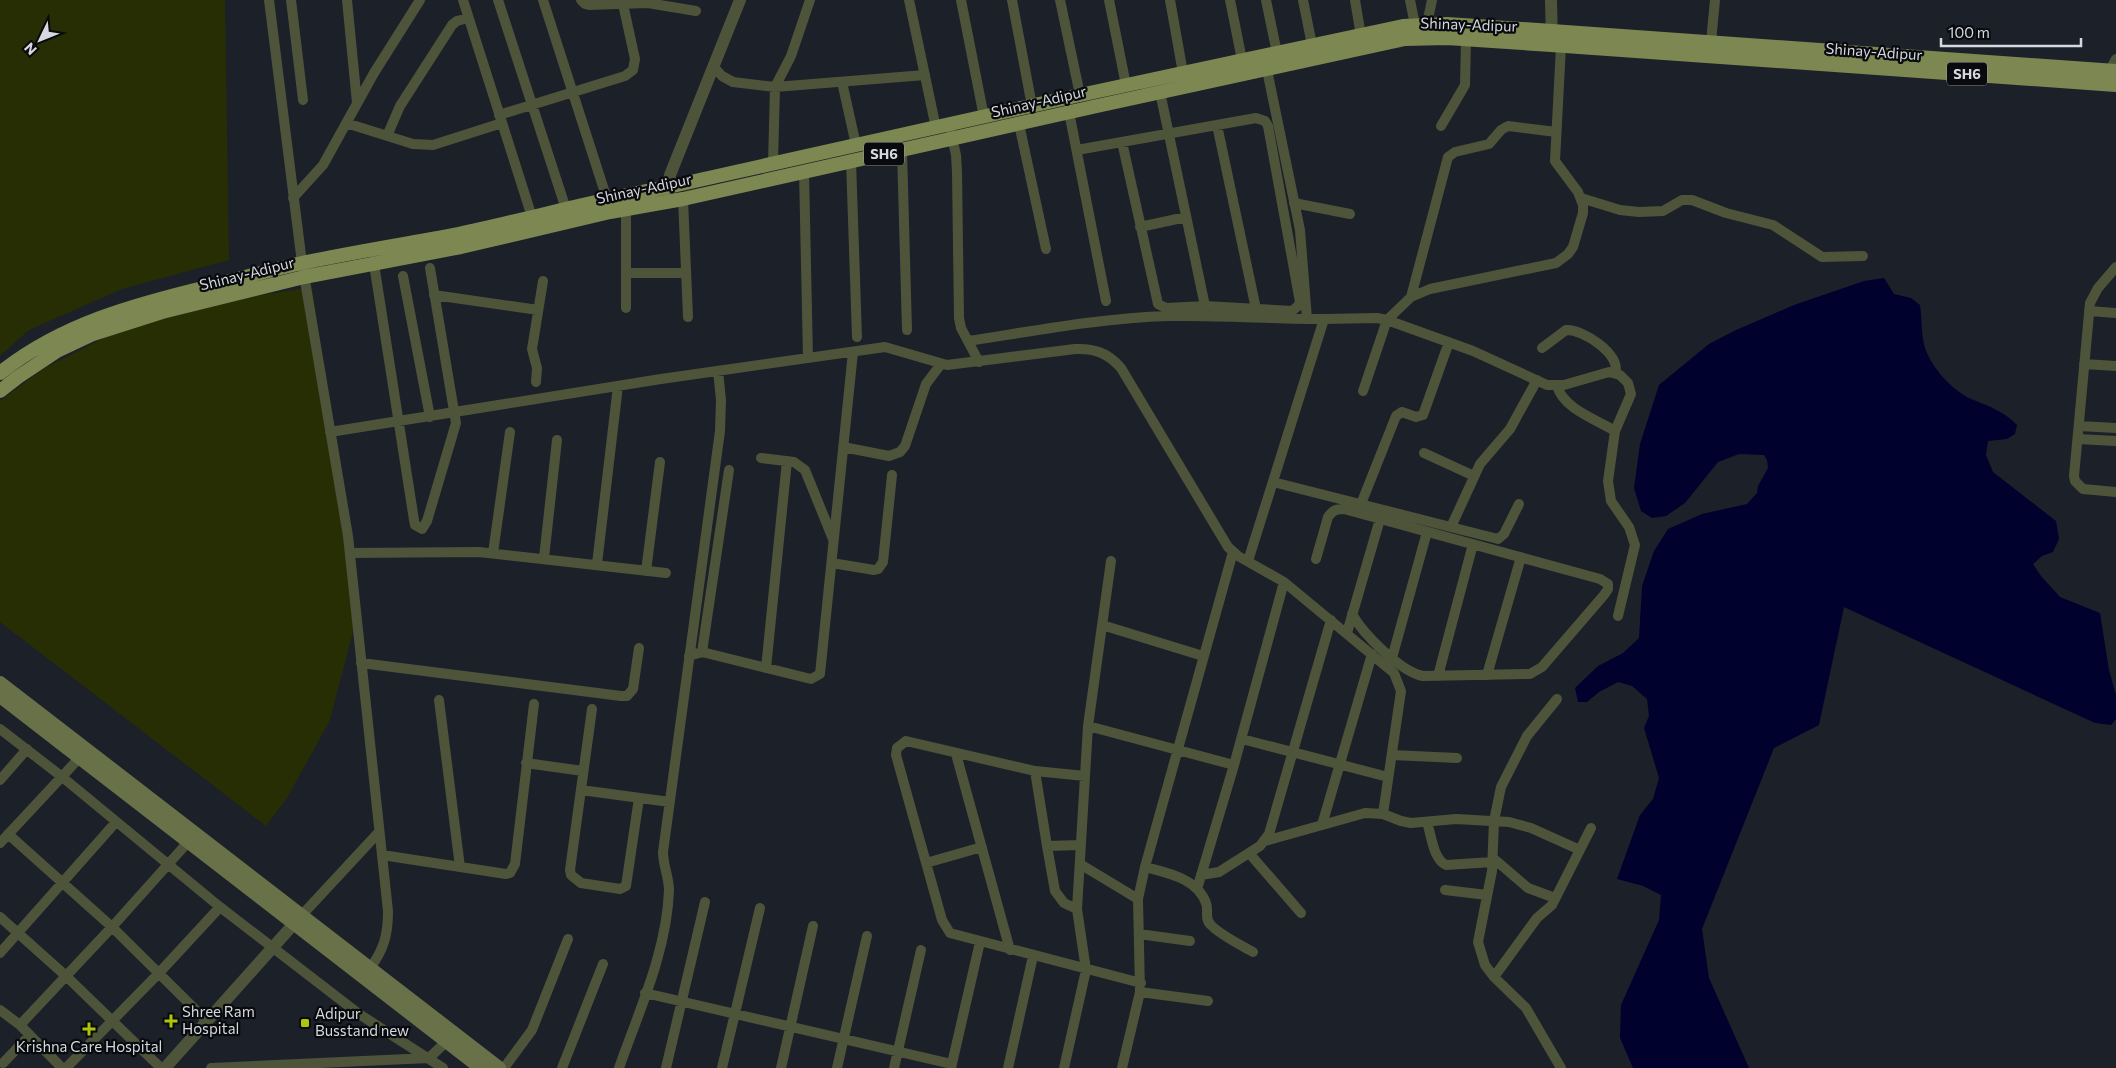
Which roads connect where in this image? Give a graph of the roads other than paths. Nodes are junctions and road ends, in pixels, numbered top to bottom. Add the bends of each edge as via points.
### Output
1 (270, 0) edge
2 (291, 0) edge
3 (347, 0) edge
4 (420, 0) edge
5 (463, 0) edge
6 (498, 0) edge
7 (543, 0) edge
8 (581, 0) edge
9 (740, 0) edge
10 (810, 0) edge
11 (909, 0) edge
12 (961, 0) edge
13 (1012, 0) edge
14 (1060, 0) edge
15 (1109, 0) edge
16 (1170, 0) edge
17 (1230, 0) edge
18 (1266, 0) edge
19 (1303, 0) edge
20 (1354, 0) edge
21 (1410, 0) edge
22 (1432, 0) edge
23 (1551, 0) edge
24 (1715, 0) edge
25 (639, 2) edge
26 (657, 2) edge
27 (623, 4) junction
28 (696, 10) dead end
29 (468, 18) junction
30 (1421, 24) junction
31 (1361, 36) junction
32 (1466, 40) junction
33 (1555, 40) junction
34 (1711, 42) junction
35 (1312, 45) junction
36 (1277, 53) junction
37 (1791, 55) junction
38 (1242, 60) junction
39 (713, 66) junction
40 (2114, 67) edge
41 (1267, 70) junction
42 (1183, 73) junction
43 (2063, 74) junction
44 (925, 75) junction
45 (842, 82) junction
46 (1126, 85) junction
47 (2116, 85) edge
48 (775, 86) junction
49 (572, 92) junction
50 (1160, 92) junction
51 (1080, 95) junction
52 (303, 100) dead end
53 (357, 103) junction
54 (532, 104) junction
55 (1032, 106) junction
56 (1070, 112) junction
57 (984, 117) junction
58 (501, 119) junction
59 (346, 123) junction
60 (1019, 124) junction
61 (1217, 125) junction
62 (1441, 126) dead end
63 (946, 130) junction
64 (1556, 132) junction
65 (1169, 134) junction
66 (387, 136) junction
67 (1122, 142) junction
68 (856, 145) junction
69 (902, 150) junction
70 (1077, 150) junction
71 (851, 161) junction
72 (773, 163) junction
73 (804, 171) junction
74 (674, 196) junction
75 (293, 198) junction
76 (1581, 198) junction
77 (607, 199) junction
78 (1294, 203) junction
79 (566, 209) junction
80 (626, 209) junction
81 (1350, 214) dead end
82 (532, 217) junction
83 (1186, 217) junction
84 (1140, 227) junction
85 (1046, 249) dead end
86 (1863, 256) dead end
87 (374, 264) junction
88 (2116, 267) edge
89 (430, 268) dead end
90 (303, 270) junction
91 (626, 273) junction
92 (686, 273) junction
93 (403, 276) dead end
94 (543, 281) dead end
95 (434, 295) junction
96 (1411, 297) junction
97 (1106, 302) dead end
98 (1205, 306) junction
99 (626, 308) dead end
100 (1256, 309) junction
101 (538, 310) junction
102 (2089, 311) junction
103 (2116, 313) edge
104 (688, 317) dead end
105 (1307, 319) junction
106 (1324, 319) junction
107 (1386, 320) junction
108 (907, 330) dead end
109 (858, 337) dead end
110 (968, 342) junction
111 (1449, 342) junction
112 (1542, 348) dead end
113 (853, 352) junction
114 (808, 358) junction
115 (979, 362) junction
116 (941, 364) junction
117 (2084, 364) junction
118 (2116, 366) edge
119 (718, 371) junction
120 (1615, 372) junction
121 (0, 373) edge
122 (1537, 380) junction
123 (536, 382) dead end
124 (618, 386) junction
125 (1557, 386) junction
126 (0, 391) edge
127 (1363, 391) dead end
128 (455, 413) junction
129 (430, 417) junction
130 (398, 422) junction
131 (2079, 426) junction
132 (2116, 428) edge
133 (1615, 431) junction
134 (330, 432) junction
135 (510, 432) dead end
136 (2078, 439) junction
137 (557, 440) dead end
138 (2116, 441) edge
139 (844, 447) junction
140 (1424, 453) dead end
141 (760, 458) dead end
142 (786, 461) junction
143 (660, 462) dead end
144 (729, 470) dead end
145 (892, 475) dead end
146 (1474, 476) junction
147 (1273, 482) junction
148 (2116, 492) edge
149 (1361, 504) junction
150 (1519, 504) dead end
151 (1380, 519) junction
152 (1452, 527) junction
153 (1427, 532) junction
154 (834, 542) junction
155 (1473, 544) junction
156 (1232, 552) junction
157 (350, 553) junction
158 (493, 553) junction
159 (1521, 557) junction
160 (544, 558) junction
161 (1316, 558) dead end
162 (1111, 561) dead end
163 (1248, 561) junction
164 (832, 563) junction
165 (597, 564) junction
166 (646, 571) junction
167 (666, 573) dead end
168 (1284, 582) junction
169 (1352, 614) junction
170 (1618, 616) dead end
171 (1331, 620) junction
172 (1102, 625) junction
173 (1347, 633) junction
174 (639, 648) dead end
175 (702, 652) junction
176 (1372, 654) junction
177 (689, 656) junction
178 (1203, 656) junction
179 (1392, 658) junction
180 (361, 663) junction
181 (766, 668) junction
182 (1487, 675) junction
183 (1438, 676) junction
184 (0, 683) edge
185 (0, 696) edge
186 (1557, 699) dead end
187 (440, 700) dead end
188 (534, 704) dead end
189 (592, 710) dead end
190 (1088, 726) junction
191 (0, 729) edge
192 (1242, 739) junction
193 (27, 749) junction
194 (1177, 750) junction
195 (1293, 752) junction
196 (83, 753) junction
197 (956, 754) junction
198 (1392, 755) junction
199 (1457, 758) dead end
200 (526, 763) junction
201 (1340, 764) junction
202 (1234, 766) junction
203 (583, 771) junction
204 (1034, 771) junction
205 (62, 776) junction
206 (1085, 776) junction
207 (1388, 777) junction
208 (0, 780) edge
209 (581, 790) junction
210 (639, 798) junction
211 (670, 802) junction
212 (1382, 814) junction
213 (1494, 821) junction
214 (116, 822) junction
215 (1427, 822) junction
216 (1322, 825) junction
217 (1591, 828) dead end
218 (379, 832) junction
219 (8, 834) junction
220 (188, 841) junction
221 (1265, 841) junction
222 (0, 842) edge
223 (1081, 845) junction
224 (1047, 846) junction
225 (982, 847) junction
226 (1580, 850) junction
227 (1249, 852) junction
228 (382, 855) junction
229 (1493, 860) junction
230 (926, 863) junction
231 (170, 864) junction
232 (1080, 864) junction
233 (460, 867) junction
234 (1144, 867) junction
235 (1201, 875) junction
236 (63, 884) junction
237 (1196, 889) junction
238 (1445, 890) dead end
239 (1487, 895) junction
240 (1555, 898) junction
241 (1138, 899) junction
242 (705, 902) dead end
243 (220, 907) junction
244 (760, 908) dead end
245 (1077, 909) junction
246 (1301, 913) dead end
247 (0, 917) edge
248 (298, 920) junction
249 (814, 926) dead end
250 (112, 927) junction
251 (18, 933) junction
252 (1139, 934) junction
253 (867, 936) dead end
254 (568, 939) dead end
255 (1190, 941) dead end
256 (980, 942) junction
257 (273, 947) junction
258 (921, 950) dead end
259 (1010, 950) junction
260 (1254, 952) dead end
261 (0, 954) edge
262 (1033, 956) junction
263 (603, 964) dead end
264 (370, 968) junction
265 (1086, 970) junction
266 (159, 973) junction
267 (66, 976) junction
268 (1494, 977) junction
269 (1141, 987) junction
270 (645, 993) junction
271 (682, 1002) junction
272 (1208, 1002) dead end
273 (0, 1010) edge
274 (735, 1014) junction
275 (112, 1021) junction
276 (207, 1021) junction
277 (20, 1025) junction
278 (790, 1026) junction
279 (30, 1035) junction
280 (844, 1038) junction
281 (447, 1042) junction
282 (898, 1051) junction
283 (429, 1063) edge
284 (4, 1064) edge
285 (952, 1066) edge
286 (62, 1068) edge
287 (66, 1068) edge
288 (160, 1068) edge
289 (165, 1068) edge
290 (211, 1068) edge
291 (443, 1068) edge
292 (481, 1068) edge
293 (499, 1068) edge
294 (504, 1068) edge
295 (562, 1068) edge
296 (619, 1068) edge
297 (666, 1068) edge
298 (722, 1068) edge
299 (782, 1068) edge
300 (837, 1068) edge
301 (894, 1068) edge
302 (1008, 1068) edge
303 (1064, 1068) edge
304 (1122, 1068) edge
305 (1562, 1068) edge

1 - 75 street
2 - 52 street
3 - 53 street
4 - 53 street
5 - 29 street
6 - 54 street
7 - 49 street
8 - 27 street via 589,5
9 - 39 street
10 - 48 street via 791,56
11 - 44 street
12 - 57 street
13 - 55 street
14 - 51 street
15 - 46 street
16 - 42 street
17 - 38 street
18 - 36 street
19 - 35 street
20 - 31 street
21 - 30 street
22 - 30 street
23 - 33 street
24 - 34 street
25 - 26 street
25 - 27 street
26 - 28 street
27 - 49 street via 635,60 633,70 625,76
29 - 58 street
29 - 66 street via 452,25 395,115
30 - 31 main road, Shinay-Adipur / SH6
30 - 33 main road, Shinay-Adipur / SH6
31 - 35 main road, Shinay-Adipur / SH6
32 - 33 main road, Shinay-Adipur / SH6
32 - 41 main road, Shinay-Adipur / SH6 via 1406,40
32 - 62 street via 1465,85
33 - 34 main road, Shinay-Adipur / SH6
33 - 37 main road, Shinay-Adipur / SH6
33 - 64 street
34 - 37 main road, Shinay-Adipur / SH6
35 - 36 main road, Shinay-Adipur / SH6
36 - 38 main road, Shinay-Adipur / SH6
37 - 43 main road, Shinay-Adipur / SH6
38 - 42 main road, Shinay-Adipur / SH6
39 - 48 street via 733,82
39 - 74 street via 670,175
40 - 43 main road, Shinay-Adipur / SH6
41 - 50 main road, Shinay-Adipur / SH6
41 - 78 street
42 - 46 main road, Shinay-Adipur / SH6
43 - 47 main road, Shinay-Adipur / SH6
44 - 45 street
44 - 63 street
45 - 48 street
45 - 68 street
46 - 51 main road, Shinay-Adipur / SH6
48 - 72 street
49 - 54 street
49 - 77 street
50 - 56 main road, Shinay-Adipur / SH6
50 - 65 street
51 - 55 main road, Shinay-Adipur / SH6
53 - 59 street
54 - 58 street
54 - 79 street
55 - 57 main road, Shinay-Adipur / SH6
56 - 60 main road, Shinay-Adipur / SH6
56 - 70 street
57 - 63 main road, Shinay-Adipur / SH6
58 - 66 street via 433,145 413,144
58 - 82 street
59 - 66 street
59 - 75 street via 323,165
60 - 63 main road, Shinay-Adipur / SH6
60 - 85 street
61 - 65 street
61 - 100 street
61 - 100 street via 1256,118 1265,120 1268,126 1300,302 1292,311
63 - 68 main road, Shinay-Adipur / SH6
63 - 69 main road, Shinay-Adipur / SH6
63 - 110 street via 957,172 960,318
64 - 76 street via 1555,161
64 - 96 street via 1508,126 1489,144 1455,152 1448,157
65 - 67 street
65 - 83 street
67 - 70 street
67 - 84 street
68 - 72 main road, Shinay-Adipur / SH6
69 - 71 main road, Shinay-Adipur / SH6
69 - 108 street
70 - 97 street
71 - 73 main road, Shinay-Adipur / SH6
71 - 109 street
72 - 74 main road, Shinay-Adipur / SH6
73 - 74 main road, Shinay-Adipur / SH6
73 - 114 street
74 - 77 main road, Shinay-Adipur / SH6
74 - 80 main road, Shinay-Adipur / SH6
74 - 92 street
75 - 90 street
76 - 86 street via 1620,210 1639,212 1663,211 1682,200 1692,200 1718,211 1779,227 1822,257
76 - 96 street via 1583,213 1573,247 1562,260 1430,289
77 - 79 main road, Shinay-Adipur / SH6
78 - 81 street
78 - 105 street via 1300,230
79 - 82 main road, Shinay-Adipur / SH6
80 - 87 main road, Shinay-Adipur / SH6
80 - 91 street
82 - 90 main road, Shinay-Adipur / SH6
83 - 84 street
83 - 98 street
84 - 98 street via 1158,304 1166,308
87 - 90 main road, Shinay-Adipur / SH6
87 - 130 street
88 - 102 street via 2093,296
89 - 95 street
90 - 121 main road, Shinay-Adipur / SH6 via 158,299 88,321 50,339
90 - 126 main road, Shinay-Adipur / SH6 via 93,334 57,351
90 - 134 street
91 - 92 street
91 - 99 street
92 - 104 street
93 - 129 street
94 - 101 street
95 - 101 street
95 - 128 street
96 - 107 street
98 - 100 street
101 - 123 street via 532,350 537,368
102 - 103 street
102 - 117 street
105 - 106 street
105 - 110 street via 1135,318
106 - 107 street
106 - 147 street
107 - 111 street
107 - 127 street
110 - 115 street
111 - 122 street
111 - 149 street via 1423,415 1416,417 1402,412 1396,416
112 - 120 street via 1566,330 1584,333 1615,360
113 - 114 street
113 - 116 street via 885,347
113 - 139 street
114 - 119 street
115 - 116 street
115 - 156 street via 1088,348 1113,359
116 - 139 street via 926,384 905,446 900,452 890,456
117 - 118 street
117 - 131 street
119 - 124 street
119 - 177 street via 720,431
120 - 125 street
120 - 133 street via 1631,389
122 - 125 street
122 - 146 street via 1510,429 1480,464
124 - 128 street
124 - 165 street
125 - 133 street via 1567,404
128 - 129 street
128 - 130 street via 455,432 427,522 422,528 415,525
129 - 130 street
130 - 134 street
131 - 132 street
131 - 136 street
133 - 170 street via 1609,496 1630,527 1635,545
134 - 157 street
135 - 158 street
136 - 138 street
136 - 148 street via 2074,476 2079,486
137 - 160 street
139 - 154 street
140 - 146 street
141 - 142 street
142 - 154 street via 794,462 805,470
142 - 181 street
143 - 166 street
144 - 175 street
145 - 164 street via 881,566 874,570
146 - 152 street
147 - 149 street
147 - 163 street
149 - 152 street
150 - 152 street via 1504,534 1498,538
151 - 153 street
151 - 161 street via 1344,509 1332,511
151 - 169 street
153 - 155 street
153 - 179 street
154 - 164 street
155 - 159 street
155 - 183 street
156 - 163 street
156 - 178 street
157 - 158 street
157 - 180 street
158 - 160 street
159 - 182 street
159 - 182 street via 1600,579 1608,584 1608,589 1536,672
160 - 165 street
162 - 172 street
163 - 168 street
164 - 181 street via 820,674 811,679
165 - 166 street
166 - 167 street
168 - 171 street
168 - 192 street
169 - 173 street
169 - 179 street
171 - 173 street
171 - 195 street
172 - 178 street
172 - 190 street
173 - 176 street
174 - 180 street via 633,690 627,696
175 - 177 street
175 - 181 street
176 - 198 street via 1394,673 1401,691
176 - 201 street
177 - 211 street
178 - 194 street
179 - 183 street via 1415,675
180 - 218 street
182 - 183 street
184 - 196 main road
185 - 196 main road
186 - 213 street via 1520,748 1501,787
187 - 233 street
188 - 200 street
189 - 203 street
190 - 194 street
190 - 206 street
191 - 193 street
192 - 195 street
192 - 202 street
193 - 205 street
193 - 208 street
194 - 202 street
194 - 234 street
195 - 201 street
195 - 221 street
196 - 205 street
196 - 220 main road
196 - 248 main road
197 - 204 street
197 - 225 street
197 - 230 street via 906,742 897,748
198 - 199 street
198 - 207 street
200 - 203 street
200 - 233 street via 513,869 506,874
201 - 207 street
201 - 216 street
202 - 235 street
203 - 209 street
204 - 206 street
204 - 224 street
205 - 214 street
205 - 219 street
206 - 223 street
207 - 212 street
209 - 210 street
209 - 210 street via 571,875 581,883 620,890 627,882
210 - 211 street
211 - 270 street via 663,852 669,890 664,932
212 - 215 street via 1401,821
212 - 216 street via 1365,813
213 - 215 street
213 - 226 street via 1531,828
213 - 229 street
214 - 231 street
214 - 236 street
215 - 229 street via 1437,857 1442,863
216 - 221 street
217 - 226 street
218 - 228 street
218 - 248 street
219 - 222 street
219 - 236 street
220 - 231 street
220 - 248 main road
221 - 227 street
223 - 224 street
223 - 232 street
224 - 245 street via 1054,891 1064,903
225 - 230 street
225 - 259 street
226 - 240 street
227 - 235 street via 1219,872
227 - 246 street
228 - 233 street
228 - 264 street via 388,927 386,942
229 - 239 street
229 - 240 street via 1528,888
230 - 256 street via 946,929 950,934
231 - 243 street
231 - 250 street
232 - 241 street
232 - 245 street
234 - 237 street via 1178,876
234 - 241 street
235 - 237 street
236 - 250 street
236 - 251 street
237 - 260 street via 1206,900 1211,926
238 - 239 street
239 - 268 street via 1478,942 1485,965
240 - 268 street
241 - 252 street
242 - 271 street
243 - 257 street
243 - 266 street
244 - 274 street
245 - 265 street
247 - 251 street
248 - 257 street
248 - 264 main road
248 - 281 main road
249 - 278 street
250 - 266 street
250 - 267 street
251 - 261 street
251 - 267 street
252 - 255 street
252 - 269 street
253 - 280 street
254 - 294 street via 532,1030
256 - 259 street
256 - 285 street
257 - 276 street
257 - 283 street
258 - 282 street
259 - 262 street
262 - 265 street
262 - 302 street
263 - 295 street
264 - 293 main road
265 - 269 street
265 - 303 street
266 - 275 street
266 - 276 street
267 - 275 street
267 - 277 street
268 - 305 street via 1526,1008
269 - 272 street
269 - 304 street
270 - 271 street
270 - 296 street
271 - 274 street
271 - 297 street
273 - 277 street
274 - 278 street
274 - 298 street
275 - 287 street
275 - 288 street
276 - 289 street
277 - 279 street
278 - 280 street
278 - 299 street
279 - 284 street
279 - 286 street
280 - 282 street
280 - 300 street
281 - 283 street
281 - 292 main road
282 - 285 street
282 - 301 street
283 - 290 street
283 - 291 street

